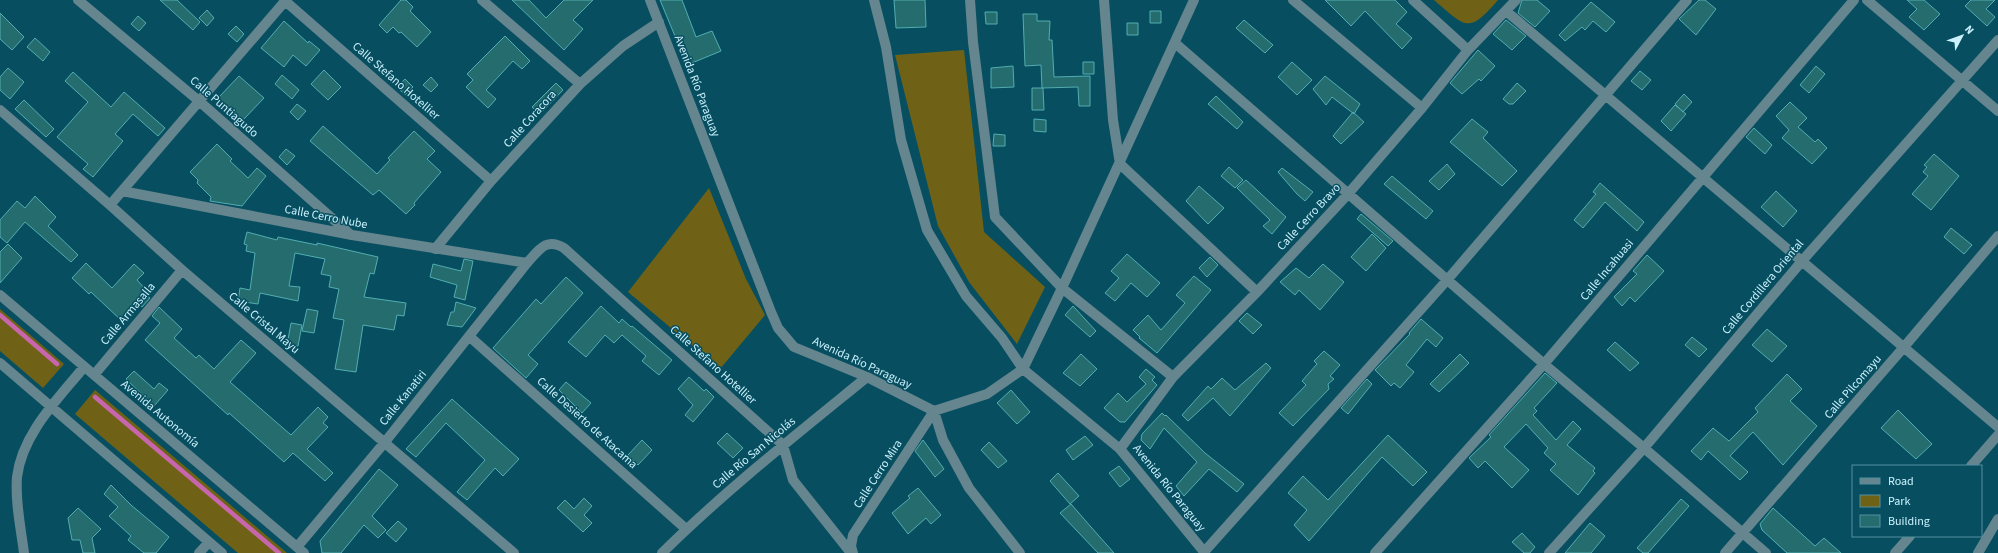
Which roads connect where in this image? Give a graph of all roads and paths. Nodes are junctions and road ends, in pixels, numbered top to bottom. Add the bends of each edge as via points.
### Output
1 (78, 0) edge
2 (285, 0) edge
3 (482, 0) edge
4 (650, 0) edge
5 (874, 0) edge
6 (970, 0) edge
7 (1104, 0) edge
8 (1194, 0) edge
9 (1293, 0) edge
10 (1413, 0) edge
11 (1516, 0) edge
12 (1687, 0) edge
13 (1854, 0) edge
14 (1867, 0) edge
15 (1506, 11) junction
16 (659, 22) junction
17 (1998, 40) edge
18 (1175, 43) junction
19 (1468, 50) junction
20 (1963, 80) junction
21 (580, 84) junction
22 (1606, 95) junction
23 (199, 101) junction
24 (1422, 108) junction
25 (0, 110) edge
26 (1998, 111) edge
27 (1120, 164) junction
28 (1703, 177) junction
29 (491, 181) junction
30 (122, 191) junction
31 (1348, 194) junction
32 (110, 205) junction
33 (352, 236) junction
34 (1998, 236) edge
35 (434, 249) junction
36 (1802, 261) junction
37 (527, 263) junction
38 (182, 270) junction
39 (1448, 279) junction
40 (1062, 288) junction
41 (1258, 292) junction
42 (0, 295) edge
43 (470, 337) junction
44 (1904, 347) junction
45 (0, 363) edge
46 (1544, 364) junction
47 (84, 367) junction
48 (1023, 369) junction
49 (94, 375) junction
50 (867, 377) junction
51 (1173, 377) junction
52 (52, 407) junction
53 (934, 411) junction
54 (1998, 427) edge
55 (1998, 435) edge
56 (385, 442) junction
57 (783, 445) junction
58 (1644, 448) junction
59 (1120, 450) junction
60 (1972, 465) edge
61 (1998, 519) edge
62 (686, 529) junction
63 (1743, 534) junction
64 (1909, 537) edge
65 (209, 542) junction
66 (300, 550) edge
67 (1204, 552) edge
68 (24, 553) edge
69 (199, 553) edge
70 (222, 553) edge
71 (514, 553) edge
72 (662, 553) edge
73 (852, 553) edge
74 (1020, 553) edge
75 (1375, 553) edge
76 (1549, 553) edge
77 (1725, 553) edge
78 (1766, 553) edge
79 (1896, 553) edge
80 (1978, 553) edge

1 - 23 street, Calle Puntiagudo
2 - 23 street
2 - 29 street, Calle Stefano Hotellier
3 - 21 street
4 - 16 street, Avenida Río Paraguay
5 - 48 street, Avenida Río Paraguay via 886,47 901,140 927,230 966,296 1002,338
6 - 40 street via 972,42 995,217
7 - 27 street via 1113,120
8 - 18 street
9 - 24 street
10 - 19 street
11 - 15 street, Calle Cerro Bravo
12 - 22 street
13 - 28 street, Calle Incahuasi
14 - 20 street
15 - 19 street, Calle Cerro Bravo
15 - 22 street
16 - 21 street, Calle Coracora via 623,46
16 - 50 street, Avenida Río Paraguay via 778,328 794,346
17 - 20 street, Calle Cordillera Oriental
18 - 27 street
18 - 31 street
19 - 24 street, Calle Cerro Bravo
20 - 26 street
20 - 36 street, Calle Cordillera Oriental
21 - 29 street, Calle Coracora
22 - 28 street
22 - 39 street
23 - 30 street
23 - 33 street, Calle Puntiagudo
24 - 31 street, Calle Cerro Bravo
25 - 32 street, Calle Cristal Mayu
27 - 40 street
27 - 41 street
28 - 36 street
28 - 46 street, Calle Incahuasi
29 - 35 street, Calle Coracora
30 - 32 street
30 - 33 street, Calle Cerro Nube
31 - 39 street
31 - 41 street, Calle Cerro Bravo
32 - 38 street, Calle Cristal Mayu
33 - 35 street, Calle Cerro Nube
34 - 44 street, Calle Pilcomayu
35 - 37 street, Calle Cerro Nube
36 - 44 street
36 - 58 street, Calle Cordillera Oriental
37 - 43 street, Calle Kanatiri
37 - 57 street, Calle Stefano Hotellier via 548,244 556,243 564,248
38 - 49 street, Calle Armasalla
38 - 56 street, Calle Cristal Mayu
39 - 46 street
39 - 67 street
40 - 48 street
40 - 51 street
41 - 51 street, Calle Cerro Bravo
42 - 47 street, Avenida Autonomía
43 - 56 street, Calle Kanatiri
43 - 62 street, Calle Desierto de Atacama
44 - 54 street
44 - 63 street, Calle Pilcomayu
45 - 52 street
46 - 58 street
46 - 75 street, Calle Incahuasi
47 - 49 street, Avenida Autonomía
47 - 52 street
48 - 53 street via 986,394
48 - 59 street, Avenida Río Paraguay
49 - 66 street, Avenida Autonomía
50 - 53 street, Avenida Río Paraguay
50 - 57 street, Calle Río San Nicolás
51 - 59 street, Calle Cerro Bravo
52 - 65 street
52 - 68 street via 27,443 17,477
53 - 73 street, Calle Cerro Mira via 853,535
53 - 74 street via 944,440 969,488
55 - 60 street
56 - 66 street, Calle Kanatiri
56 - 71 street, Calle Cristal Mayu
57 - 62 street, Calle Río San Nicolás
57 - 73 street via 793,480
58 - 63 street
58 - 76 street, Calle Cordillera Oriental
59 - 67 street, Avenida Río Paraguay
61 - 80 street
62 - 72 street, Calle Río San Nicolás
63 - 77 street, Calle Pilcomayu
63 - 78 street
64 - 79 street
65 - 69 street
65 - 70 street

